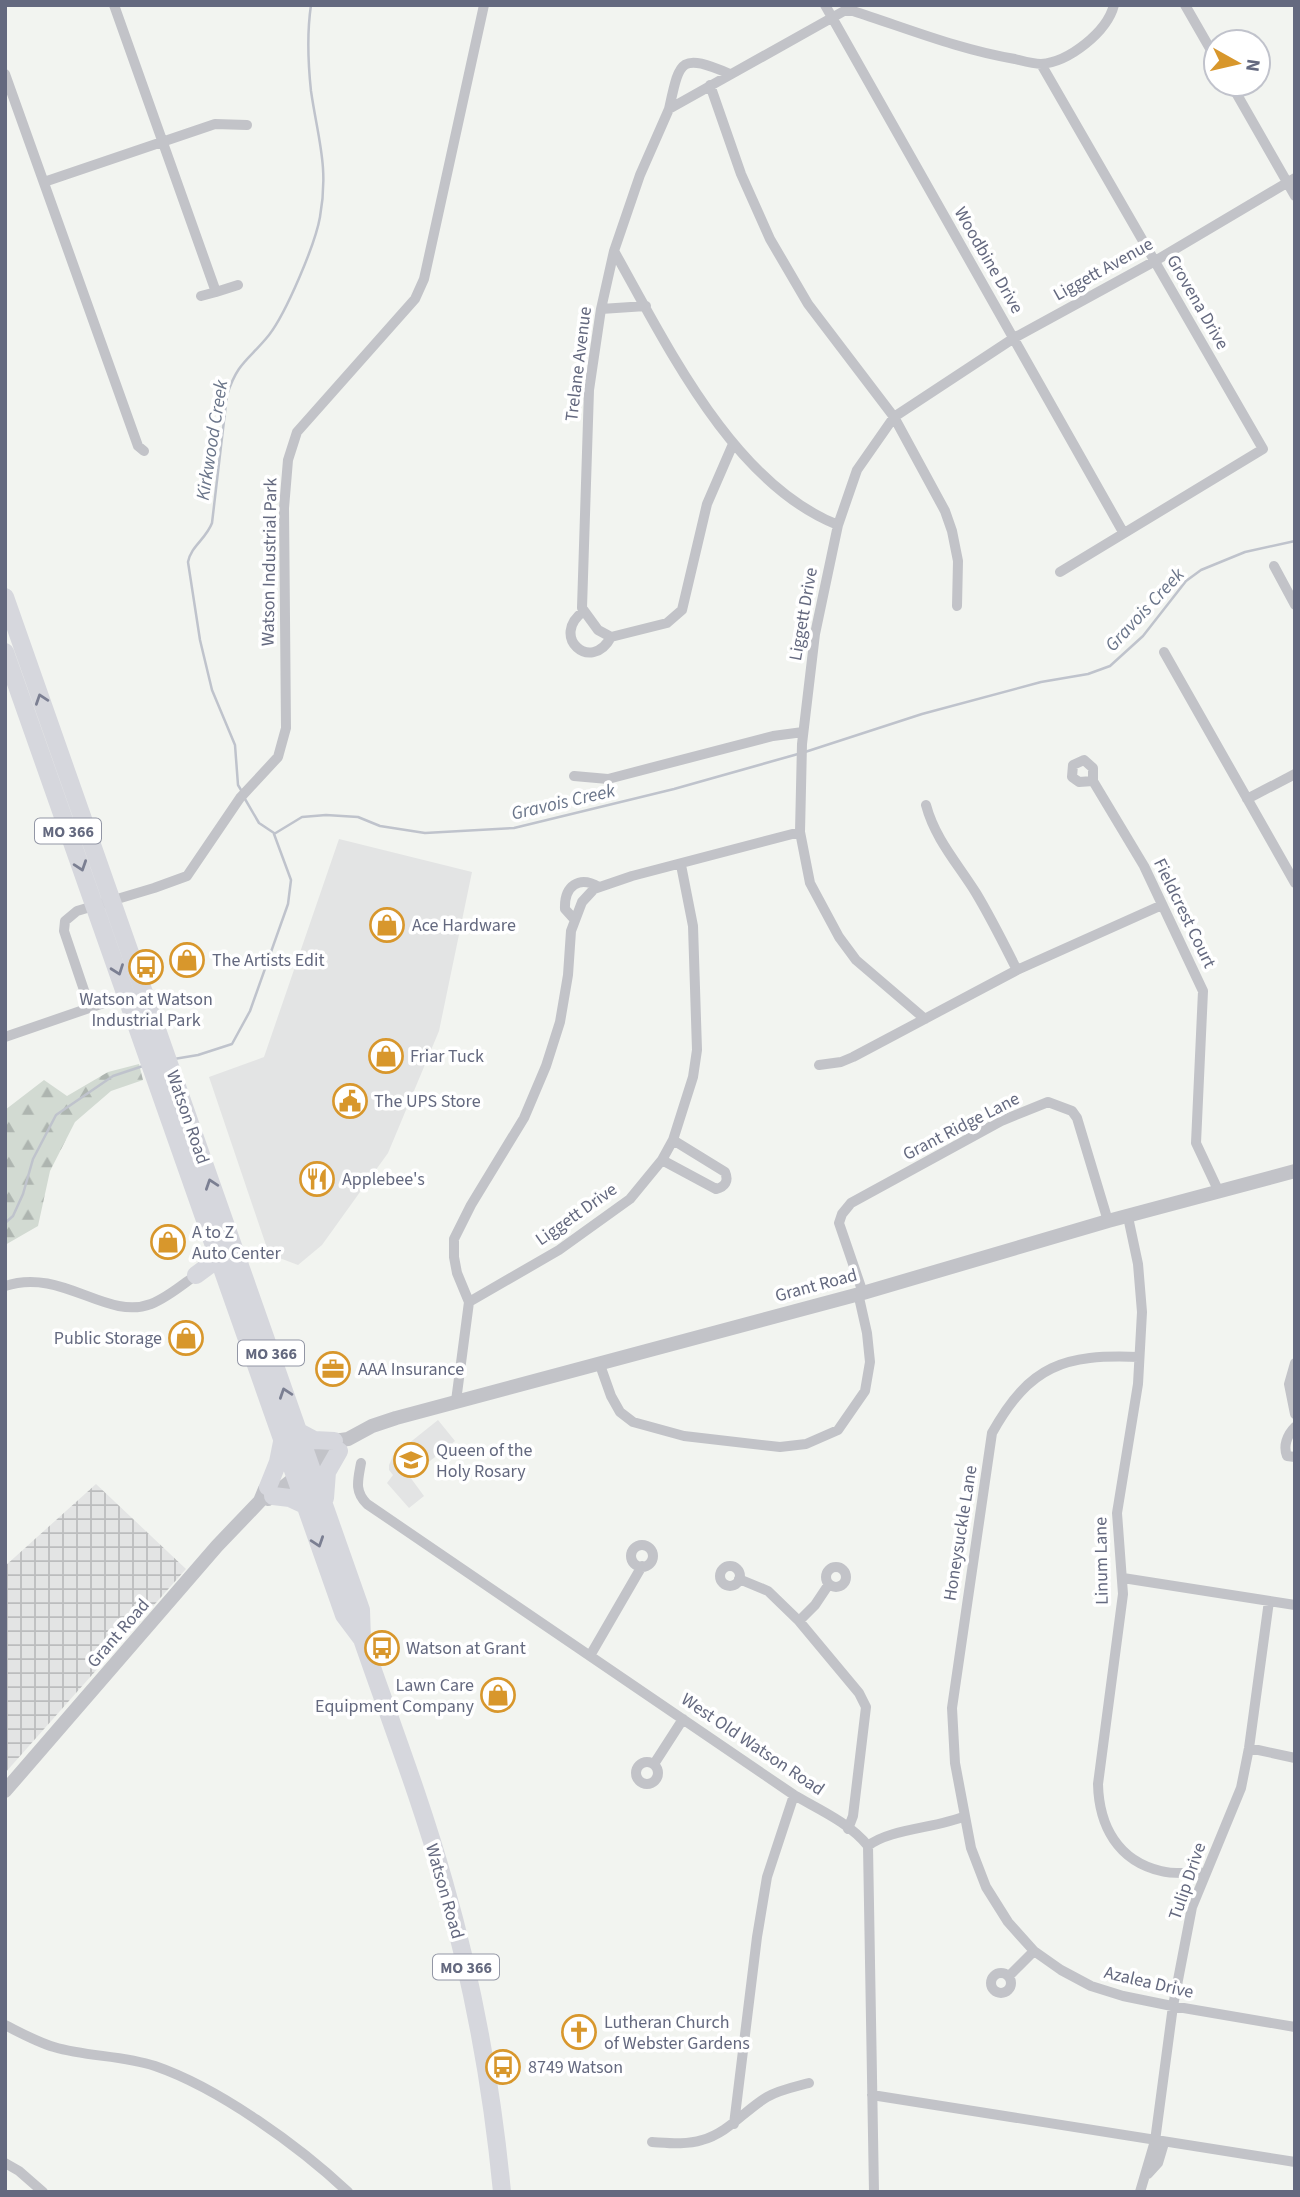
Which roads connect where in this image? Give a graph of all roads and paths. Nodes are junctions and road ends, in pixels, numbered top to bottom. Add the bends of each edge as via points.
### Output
1 (114, 5) edge
2 (484, 5) edge
3 (825, 5) edge
4 (1114, 5) edge
5 (1185, 5) edge
6 (859, 13) junction
7 (831, 17) junction
8 (841, 33) junction
9 (1202, 35) edge
10 (1041, 64) junction
11 (5, 74) edge
12 (730, 74) junction
13 (710, 85) junction
14 (1240, 98) edge
15 (669, 109) junction
16 (247, 125) dead end
17 (162, 142) junction
18 (44, 181) junction
19 (1291, 181) edge
20 (1295, 196) edge
21 (614, 251) junction
22 (1155, 261) junction
23 (238, 285) dead end
24 (216, 292) junction
25 (201, 296) dead end
26 (646, 306) junction
27 (601, 309) junction
28 (1014, 338) junction
29 (894, 417) junction
30 (733, 444) junction
31 (144, 451) dead end
32 (838, 526) junction
33 (1123, 532) junction
34 (1274, 566) dead end
35 (1060, 572) dead end
36 (5, 597) edge
37 (1295, 605) edge
38 (957, 606) dead end
39 (584, 611) junction
40 (611, 637) junction
41 (5, 652) edge
42 (1164, 652) dead end
43 (802, 738) junction
44 (1295, 774) edge
45 (574, 776) dead end
46 (1093, 782) dead end
47 (1247, 799) junction
48 (926, 805) dead end
49 (800, 832) junction
50 (681, 864) junction
51 (1295, 883) edge
52 (599, 887) junction
53 (103, 903) junction
54 (1162, 905) junction
55 (574, 919) junction
56 (1017, 970) junction
57 (127, 995) junction
58 (90, 1007) junction
59 (925, 1019) junction
60 (5, 1037) edge
61 (154, 1049) junction
62 (819, 1065) dead end
63 (673, 1140) junction
64 (662, 1160) junction
65 (1295, 1171) edge
66 (1219, 1192) junction
67 (1128, 1217) junction
68 (1108, 1221) junction
69 (223, 1252) junction
70 (196, 1275) junction
71 (5, 1286) edge
72 (860, 1293) junction
73 (469, 1301) junction
74 (1139, 1357) junction
75 (1295, 1363) edge
76 (600, 1365) junction
77 (456, 1401) junction
78 (1295, 1415) edge
79 (1295, 1427) edge
80 (291, 1436) junction
81 (340, 1444) junction
82 (1295, 1457) edge
83 (361, 1463) dead end
84 (302, 1467) junction
85 (267, 1495) junction
86 (324, 1504) junction
87 (305, 1505) junction
88 (642, 1566) dead end
89 (1123, 1577) junction
90 (739, 1579) dead end
91 (829, 1584) dead end
92 (1269, 1601) junction
93 (1295, 1605) edge
94 (799, 1621) junction
95 (362, 1639) junction
96 (591, 1654) junction
97 (683, 1719) junction
98 (1249, 1748) junction
99 (1295, 1758) edge
100 (654, 1764) dead end
101 (5, 1791) edge
102 (794, 1795) junction
103 (965, 1816) junction
104 (848, 1829) junction
105 (868, 1846) junction
106 (1206, 1873) junction
107 (1034, 1951) junction
108 (1009, 1976) dead end
109 (1172, 2007) junction
110 (5, 2025) edge
111 (1295, 2027) edge
112 (809, 2083) dead end
113 (872, 2095) junction
114 (734, 2124) junction
115 (652, 2142) dead end
116 (1160, 2142) junction
117 (1295, 2162) edge
118 (5, 2163) edge
119 (43, 2192) edge
120 (348, 2192) edge
121 (502, 2192) edge
122 (874, 2192) edge
123 (1140, 2192) edge

1 - 17 street
2 - 53 street, Watson Industrial Park via 424,279 415,299 297,432 288,460 284,508 286,728 278,757 244,794 187,876
3 - 7 street, Woodbine Drive
4 - 10 street via 1091,40 1072,54
5 - 9 street
6 - 7 street
6 - 8 street via 846,19
6 - 10 street via 991,56
7 - 8 street, Woodbine Drive
7 - 12 street
8 - 28 street, Woodbine Drive
10 - 22 street, Grovena Drive
11 - 18 street
12 - 13 street
12 - 15 street, Trelane Avenue via 704,64 684,64
13 - 15 street
13 - 29 street via 769,239 808,304
14 - 19 street
15 - 21 street, Trelane Avenue via 640,174
16 - 17 street via 215,124
17 - 18 street
17 - 24 street
18 - 31 street via 138,446
19 - 20 street
19 - 22 street, Liggett Avenue
21 - 26 street
21 - 27 street, Trelane Avenue
22 - 28 street, Liggett Avenue
22 - 33 street, Grovena Drive via 1263,449
23 - 24 street
24 - 25 street
26 - 27 street
26 - 30 street via 698,396
27 - 39 street, Trelane Avenue via 589,390
28 - 29 street, Liggett Avenue
28 - 33 street, Woodbine Drive
29 - 32 street, Liggett Drive via 856,470
29 - 38 street via 952,531 958,561
30 - 32 street via 790,500
30 - 40 street via 708,504 681,610 667,622
32 - 43 street, Liggett Drive via 815,634
33 - 35 street
34 - 37 street
53 -> 36 main road, Watson Road / MO 366
39 - 40 street via 598,630
39 - 40 street via 570,627 575,646 596,653
41 -> 53 main road, Watson Road / MO 366
42 - 47 street
43 - 45 street via 773,736 608,779
43 - 49 street, Liggett Drive
44 - 47 street
46 - 54 street, Fieldcrest Court
47 - 51 street
48 - 56 street via 938,838 976,894
49 - 50 street
49 - 59 street, Liggett Drive via 810,883 839,937 856,960
50 - 52 street
50 - 63 street, Liggett Drive via 693,926 697,1050
52 - 55 street via 582,902
52 - 55 street via 590,881 576,883 568,891 565,909
53 -> 57 main road, Watson Road / MO 366
53 - 58 street, Watson Industrial Park via 69,915 65,921
53 - 61 main road, Watson Road / MO 366
54 - 56 street
54 - 66 street, Fieldcrest Court via 1203,991 1196,1143
55 - 73 street via 560,1022 543,1076 454,1239 457,1273
56 - 59 street
57 - 58 street
57 - 61 main road, Watson Road / MO 366
58 - 60 street
59 - 62 street via 853,1057
61 - 69 main road, Watson Road / MO 366
63 - 64 street, Liggett Drive
63 - 64 street via 725,1172 726,1183 716,1189
64 - 73 street, Liggett Drive via 630,1199 559,1250
65 - 66 street, Grant Road
66 - 67 street, Grant Road
67 - 68 street, Grant Road
67 - 74 street, Linum Lane via 1142,1312
68 - 72 street, Grant Road
68 - 72 street, Grant Ridge Lane via 1077,1118 1072,1111 1048,1102 1002,1121 851,1203 839,1223
69 - 70 main road
69 - 70 main road
80 -> 69 main road, Watson Road / MO 366
69 - 80 main road, Watson Road / MO 366
70 - 71 street via 151,1304 136,1308 119,1307 44,1282
72 - 76 street, Grant Road
72 - 76 street via 870,1363 865,1391 838,1430 806,1444 780,1447 684,1436 633,1422 620,1412
73 - 77 street
74 - 89 street, Linum Lane via 1117,1513
74 - 103 street, Honeysuckle Lane via 1081,1357 1060,1364 1021,1391 992,1433 951,1708
75 - 78 street via 1289,1384
76 - 77 street, Grant Road
77 - 81 street, Grant Road via 372,1426
79 - 82 street via 1284,1450 1287,1457
80 - 81 main road
80 - 84 main road, Watson Road / MO 366
80 - 85 main road
81 - 84 street, Grant Road
81 - 86 main road via 327,1472
83 - 96 street, West Old Watson Road via 357,1485 368,1504
84 - 85 street, Grant Road
84 - 86 main road, Watson Road / MO 366
84 - 87 main road, Watson Road / MO 366
85 - 87 main road
85 - 101 street, Grant Road via 231,1530
86 - 95 main road, Watson Road / MO 366 via 360,1610
87 -> 95 main road, Watson Road / MO 366 via 344,1615
88 - 96 street
89 - 92 street
89 - 106 street, Linum Lane via 1099,1803 1118,1849 1161,1871
90 - 94 street via 768,1591
91 - 94 street
92 - 93 street
92 - 98 street, Tulip Drive
94 - 104 street via 866,1707
95 - 121 main road, Watson Road / MO 366 via 430,1836 456,1927 484,2057
96 - 97 street, West Old Watson Road
97 - 100 street
97 - 102 street, West Old Watson Road
98 - 99 street
98 - 106 street, Tulip Drive via 1241,1788
102 - 104 street, West Old Watson Road
102 - 114 street via 767,1877
103 - 105 street via 884,1837
103 - 107 street, Azalea Drive via 986,1887 1008,1923
104 - 105 street, West Old Watson Road
105 - 113 street
106 - 109 street, Tulip Drive via 1192,1907
107 - 108 street
107 - 109 street, Azalea Drive via 1091,1986
109 - 111 street, Azalea Drive
109 - 116 street, Tulip Drive
110 - 120 street via 54,2047 127,2059 178,2075 314,2160
112 - 114 street via 765,2098
113 - 116 street
113 - 122 street
114 - 115 street via 704,2140
116 - 117 street
116 - 123 street, Tulip Drive
118 - 119 street

